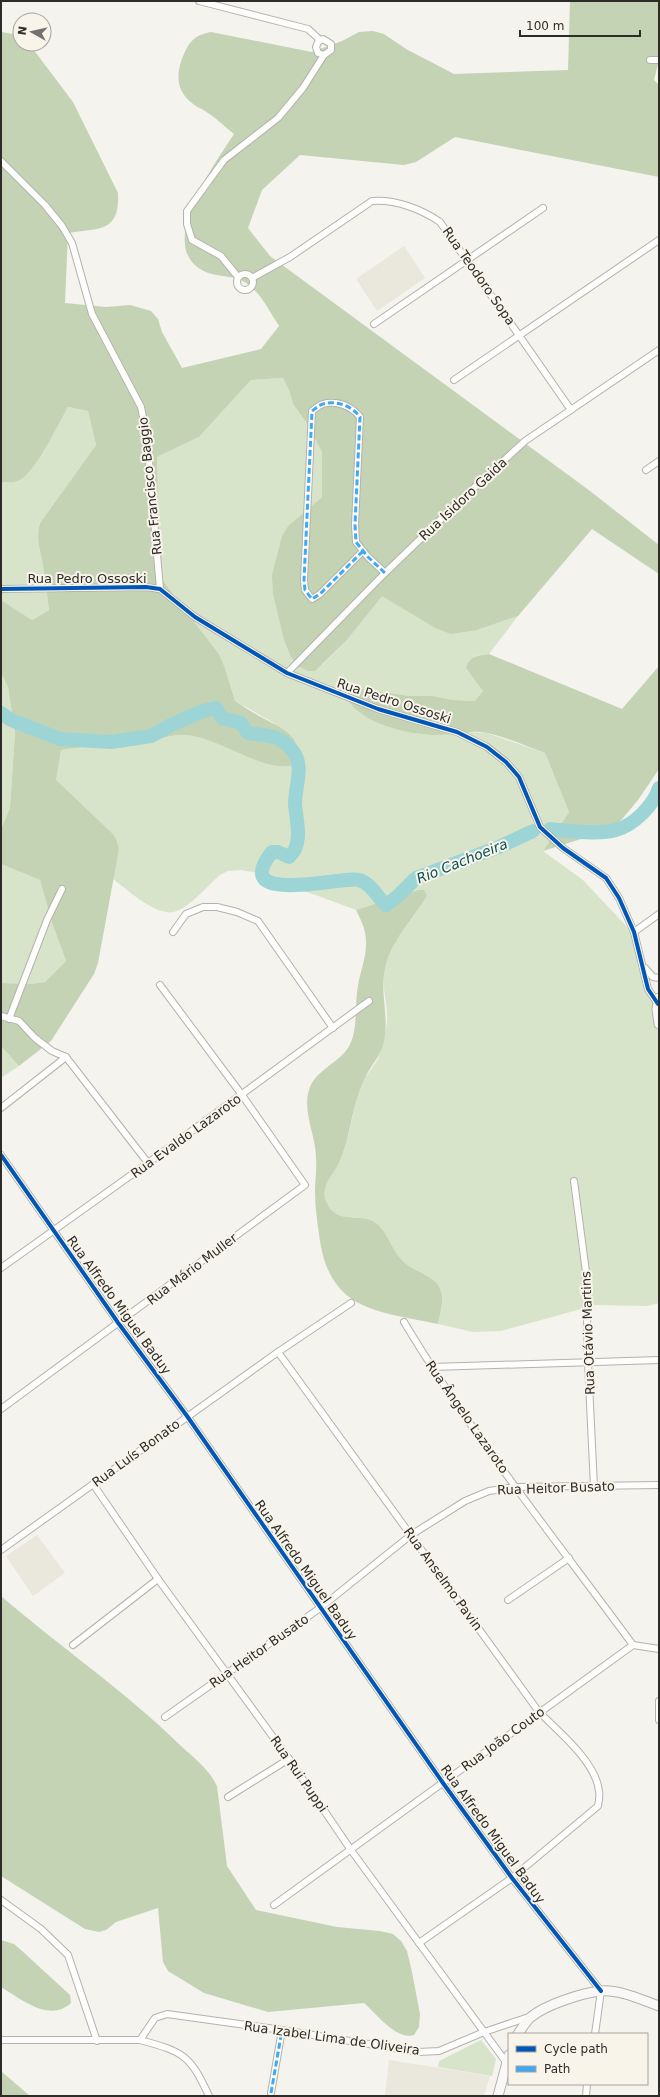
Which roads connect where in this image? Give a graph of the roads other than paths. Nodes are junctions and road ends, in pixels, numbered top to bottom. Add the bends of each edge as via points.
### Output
1 (199, 1) edge
2 (320, 40) junction
3 (324, 55) junction
4 (650, 60) dead end
5 (659, 60) edge
6 (1, 161) edge
7 (543, 208) dead end
8 (659, 240) edge
9 (467, 259) junction
10 (238, 277) junction
11 (252, 278) junction
12 (374, 324) dead end
13 (519, 334) junction
14 (659, 350) edge
15 (454, 380) dead end
16 (571, 410) junction
17 (659, 461) edge
18 (646, 470) dead end
19 (363, 551) junction
20 (385, 573) junction
21 (1, 589) edge
22 (160, 589) junction
23 (287, 673) junction
24 (62, 888) dead end
25 (659, 914) edge
26 (173, 932) dead end
27 (634, 932) junction
28 (644, 967) junction
29 (659, 978) edge
30 (160, 986) dead end
31 (369, 1001) dead end
32 (659, 1002) edge
33 (1, 1016) edge
34 (9, 1018) junction
35 (659, 1024) edge
36 (333, 1028) junction
37 (66, 1057) junction
38 (242, 1095) junction
39 (1, 1108) edge
40 (1, 1155) edge
41 (148, 1163) junction
42 (574, 1181) dead end
43 (53, 1230) junction
44 (1, 1268) edge
45 (351, 1302) dead end
46 (404, 1322) dead end
47 (119, 1324) junction
48 (278, 1352) junction
49 (659, 1360) edge
50 (588, 1362) junction
51 (432, 1368) junction
52 (1, 1409) edge
53 (187, 1416) junction
54 (93, 1484) junction
55 (659, 1485) edge
56 (516, 1487) junction
57 (594, 1487) junction
58 (411, 1535) junction
59 (1, 1550) edge
60 (569, 1558) junction
61 (158, 1579) junction
62 (508, 1600) dead end
63 (320, 1608) junction
64 (74, 1645) dead end
65 (633, 1645) junction
66 (659, 1649) edge
67 (226, 1674) junction
68 (659, 1701) edge
69 (539, 1712) junction
70 (165, 1717) dead end
71 (659, 1720) edge
72 (289, 1759) junction
73 (443, 1783) junction
74 (228, 1798) dead end
75 (351, 1850) junction
76 (512, 1878) junction
77 (1, 1900) edge
78 (274, 1905) dead end
79 (419, 1943) junction
80 (601, 1991) junction
81 (659, 2006) edge
82 (531, 2017) junction
83 (282, 2030) junction
84 (484, 2032) junction
85 (519, 2033) edge
86 (594, 2033) edge
87 (1, 2040) edge
88 (140, 2040) junction
89 (97, 2041) junction
90 (508, 2059) edge
91 (587, 2085) edge
92 (271, 2093) dead end
93 (209, 2096) edge
94 (498, 2096) edge
95 (586, 2096) edge

1 - 2 street via 308,29
2 - 3 street via 316,47 318,53
2 - 3 street via 326,40 331,44 331,50
3 - 10 street via 303,88 278,118 224,160 187,211 187,224 192,240 221,256
4 - 5 street
6 - 22 street, Rua Francisco Baggio via 45,205 72,243 92,314 141,407 147,437
7 - 9 street
8 - 13 street
9 - 11 street, Rua Teodoro Sopa via 440,222 427,213 385,200 372,201 290,257
9 - 12 street
9 - 13 street, Rua Teodoro Sopa
10 - 11 street via 244,274
10 - 11 street via 237,286 245,291 253,285
13 - 15 street
13 - 16 street, Rua Teodoro Sopa
14 - 16 street, Rua Isidoro Gaida
16 - 20 street, Rua Isidoro Gaida via 525,441
17 - 18 street
19 - 19 street via 356,542 355,524 360,417 355,410 339,404 322,404 312,411 305,590 312,598 320,594
19 - 20 street
20 - 23 street, Rua Isidoro Gaida
21 - 22 street, Rua Pedro Ossoski via 146,586
22 - 23 street, Rua Pedro Ossoski via 195,617
23 - 27 street, Rua Pedro Ossoski via 378,709 457,732 487,747 506,762 519,777 540,827 563,848 606,878 619,898
24 - 34 street
25 - 27 street
26 - 36 street via 186,914 203,907 224,908 258,921
27 - 28 street, Rua Pedro Ossoski
28 - 29 street
28 - 32 street, Rua Pedro Ossoski via 648,989
30 - 38 street
31 - 36 street, Rua Evaldo Lazaroto
32 - 35 street
33 - 34 street
34 - 37 street via 18,1022 52,1051
36 - 38 street, Rua Evaldo Lazaroto
37 - 39 street
37 - 41 street
38 - 41 street, Rua Evaldo Lazaroto
38 - 47 street, Rua Mário Muller via 305,1185
40 - 43 street, Rua Alfredo Miguel Baduy
41 - 43 street, Rua Evaldo Lazaroto
42 - 50 street, Rua Otávio Martins via 586,1272
43 - 44 street, Rua Evaldo Lazaroto
43 - 47 street, Rua Alfredo Miguel Baduy
45 - 48 street, Rua Luís Bonato
46 - 51 street, Rua Ângelo Lazaroto
47 - 52 street, Rua Mário Muller
47 - 53 street, Rua Alfredo Miguel Baduy
48 - 53 street, Rua Luís Bonato
48 - 58 street, Rua Anselmo Pavin
49 - 50 street
50 - 51 street
50 - 57 street, Rua Otávio Martins
51 - 56 street, Rua Ângelo Lazaroto
53 - 54 street, Rua Luís Bonato
53 - 63 street, Rua Alfredo Miguel Baduy
54 - 59 street, Rua Luís Bonato
54 - 61 street, Rua Rui Puppi
55 - 57 street, Rua Heitor Busato
56 - 57 street, Rua Heitor Busato
56 - 58 street, Rua Heitor Busato via 489,1491 465,1501
56 - 60 street, Rua Ângelo Lazaroto
58 - 63 street, Rua Heitor Busato
58 - 69 street, Rua Anselmo Pavin
60 - 62 street
60 - 65 street, Rua Ângelo Lazaroto
61 - 64 street
61 - 67 street, Rua Rui Puppi
63 - 67 street, Rua Heitor Busato
63 - 73 street, Rua Alfredo Miguel Baduy
65 - 66 street
65 - 69 street, Rua João Couto
67 - 70 street, Rua Heitor Busato
67 - 72 street, Rua Rui Puppi
68 - 71 street
69 - 73 street, Rua João Couto
69 - 76 street, Rua Anselmo Pavin via 580,1753 594,1773 599,1790 598,1806
72 - 74 street
72 - 75 street, Rua Rui Puppi
73 - 75 street, Rua João Couto
73 - 76 street, Rua Alfredo Miguel Baduy
75 - 78 street, Rua João Couto
75 - 79 street, Rua Rui Puppi
76 - 79 street
76 - 80 street, Rua Alfredo Miguel Baduy
77 - 89 street via 41,1929 68,1955
79 - 84 street, Rua Rui Puppi
80 - 81 street
80 - 82 street via 569,1999
80 - 86 street
82 - 84 street, Rua Izabel Lima de Oliveira
82 - 85 street
83 - 84 street, Rua Izabel Lima de Oliveira via 418,2052 439,2051
83 - 88 street, Rua Izabel Lima de Oliveira via 168,2014 155,2018
83 - 92 street
84 - 90 street, Rua Rui Puppi
87 - 89 street
88 - 89 street
88 - 93 street via 172,2049 185,2057 197,2070
90 - 94 street
91 - 95 street

